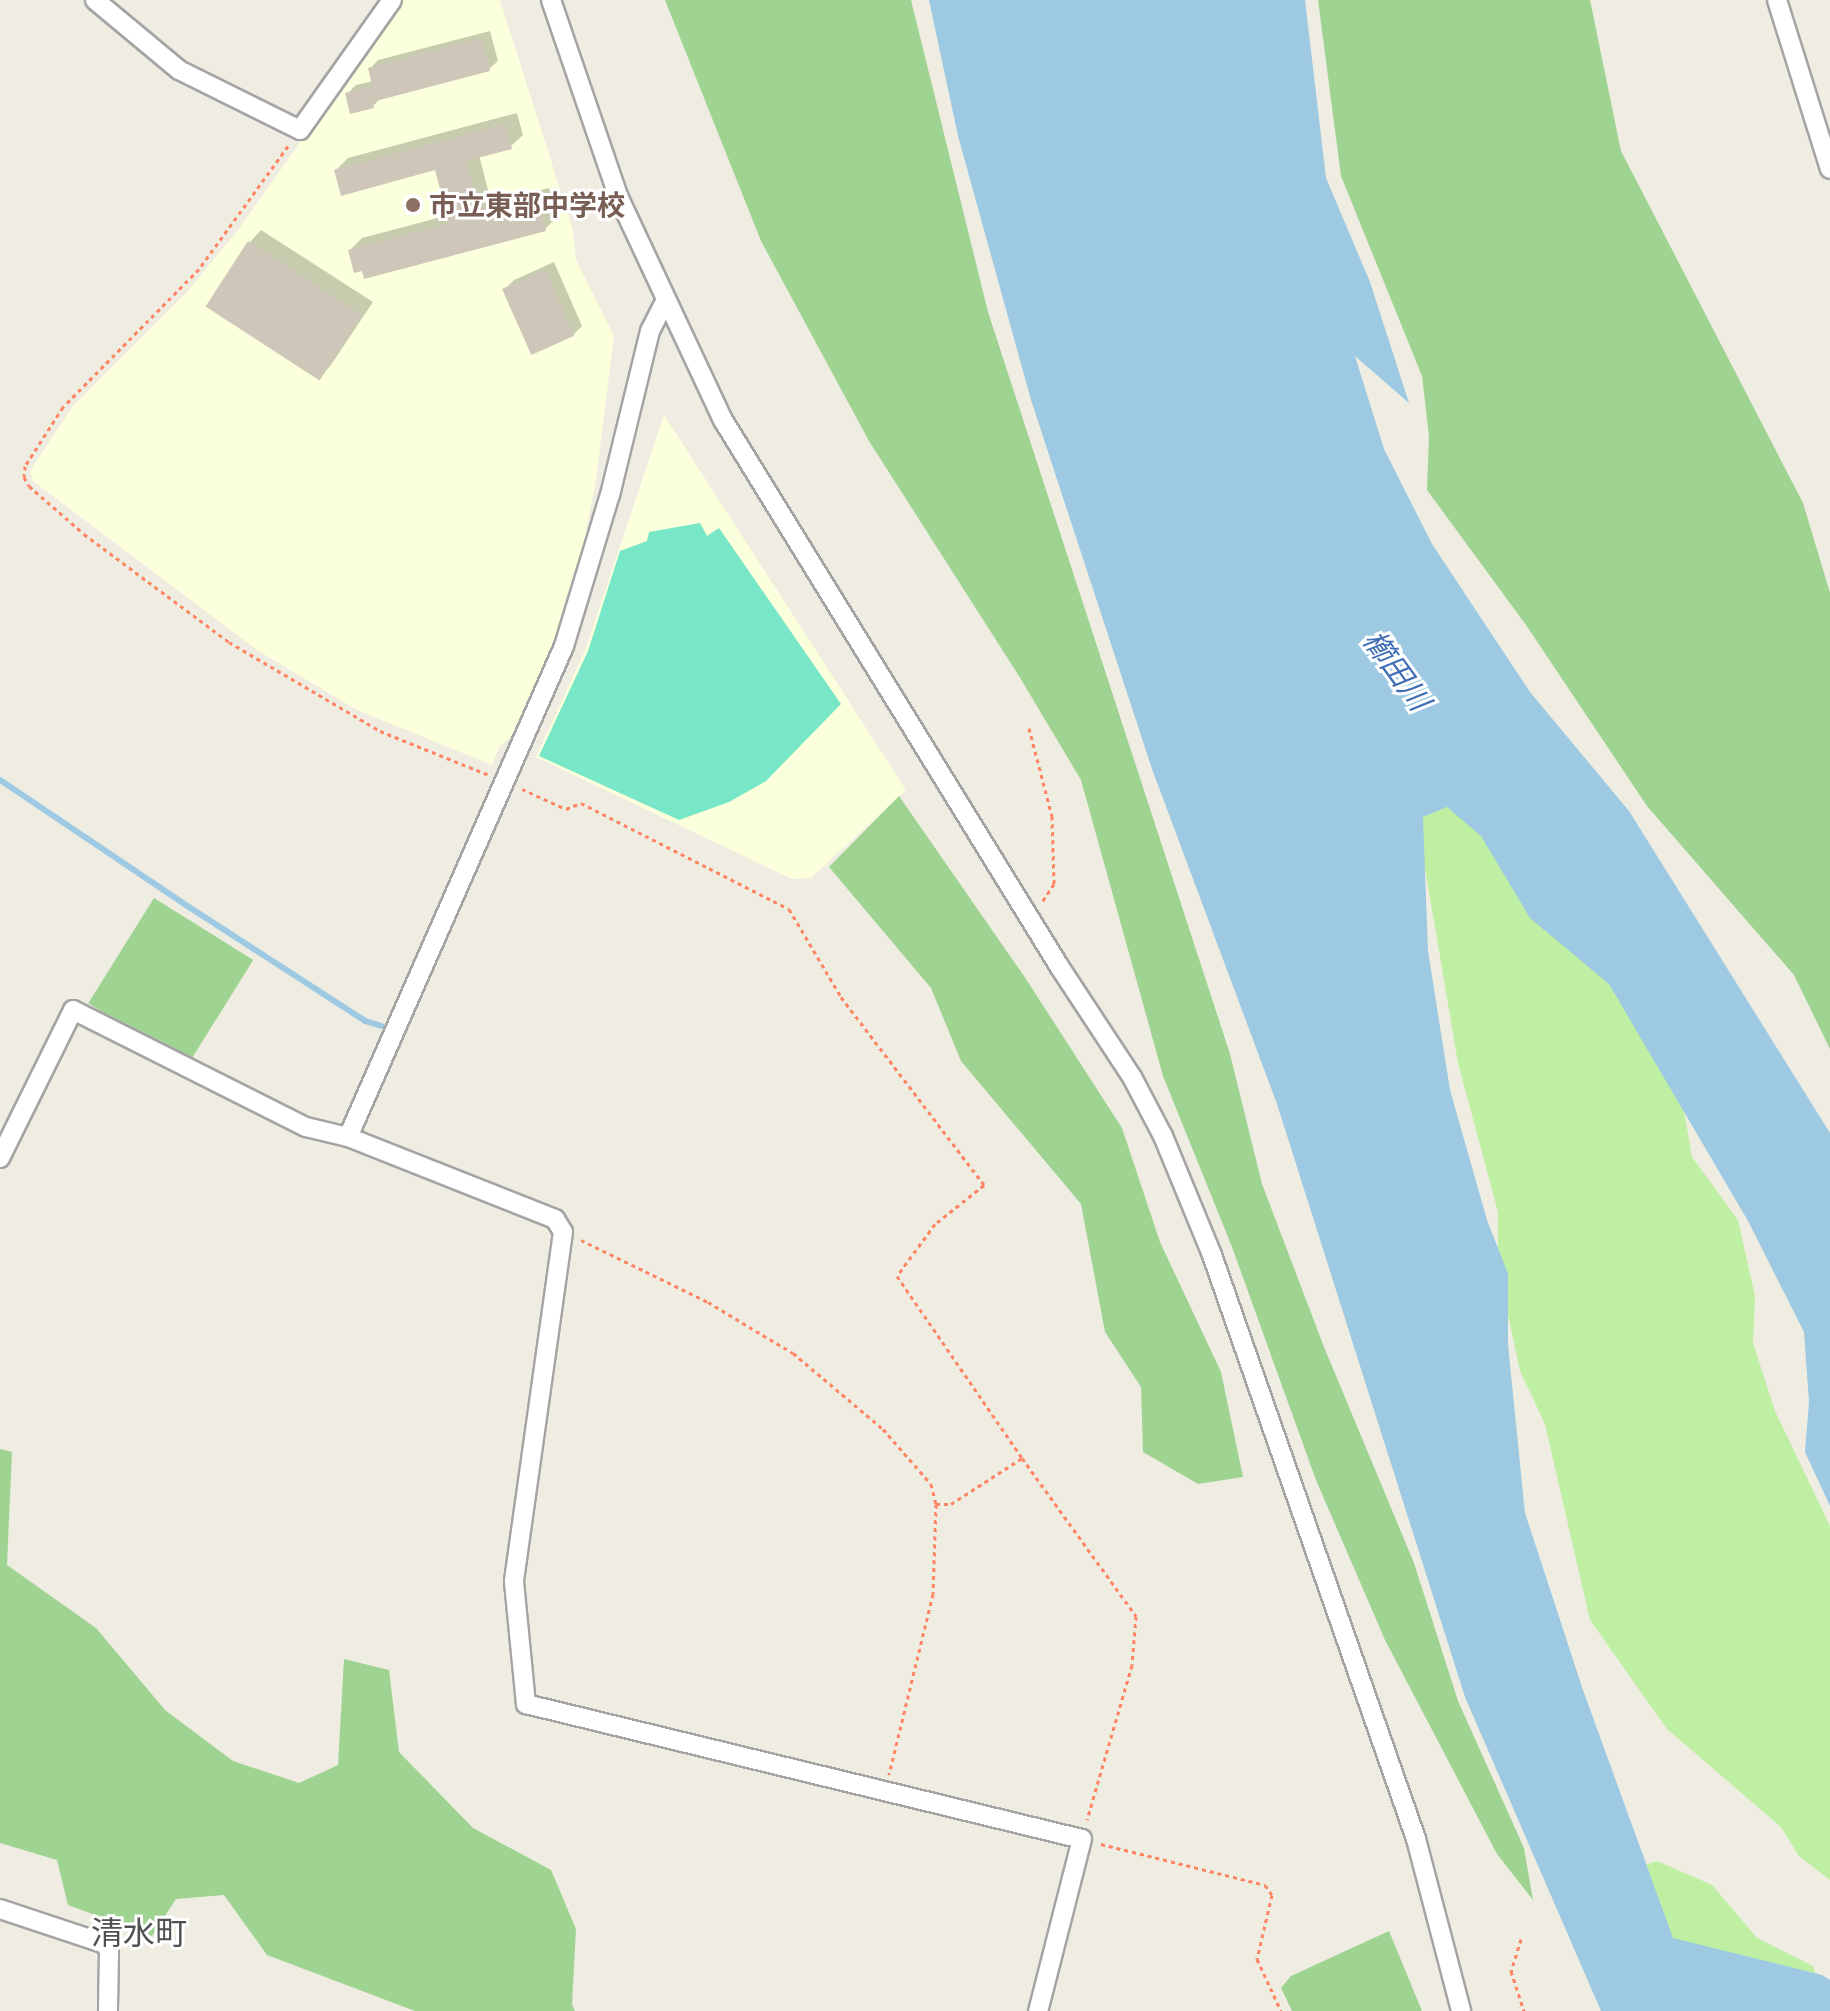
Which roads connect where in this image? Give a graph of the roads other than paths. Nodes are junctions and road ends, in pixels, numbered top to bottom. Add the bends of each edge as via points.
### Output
1 (95, 0) edge
2 (392, 0) edge
3 (551, 0) edge
4 (1777, 0) edge
5 (1830, 169) edge
6 (666, 300) junction
7 (348, 1137) junction
8 (0, 1158) edge
9 (0, 1909) edge
10 (108, 2011) edge
11 (1038, 2011) edge
12 (1461, 2011) edge

1 - 2 street via 179,70 300,130
3 - 6 street via 618,196
4 - 5 street
6 - 7 street via 650,331 610,495 564,646
6 - 12 street via 723,420 1132,1077 1163,1136 1201,1225 1416,1839
7 - 8 street via 306,1127 73,1010
7 - 11 street via 555,1219 563,1232 514,1582 526,1704 1082,1839
9 - 10 street via 105,1944

